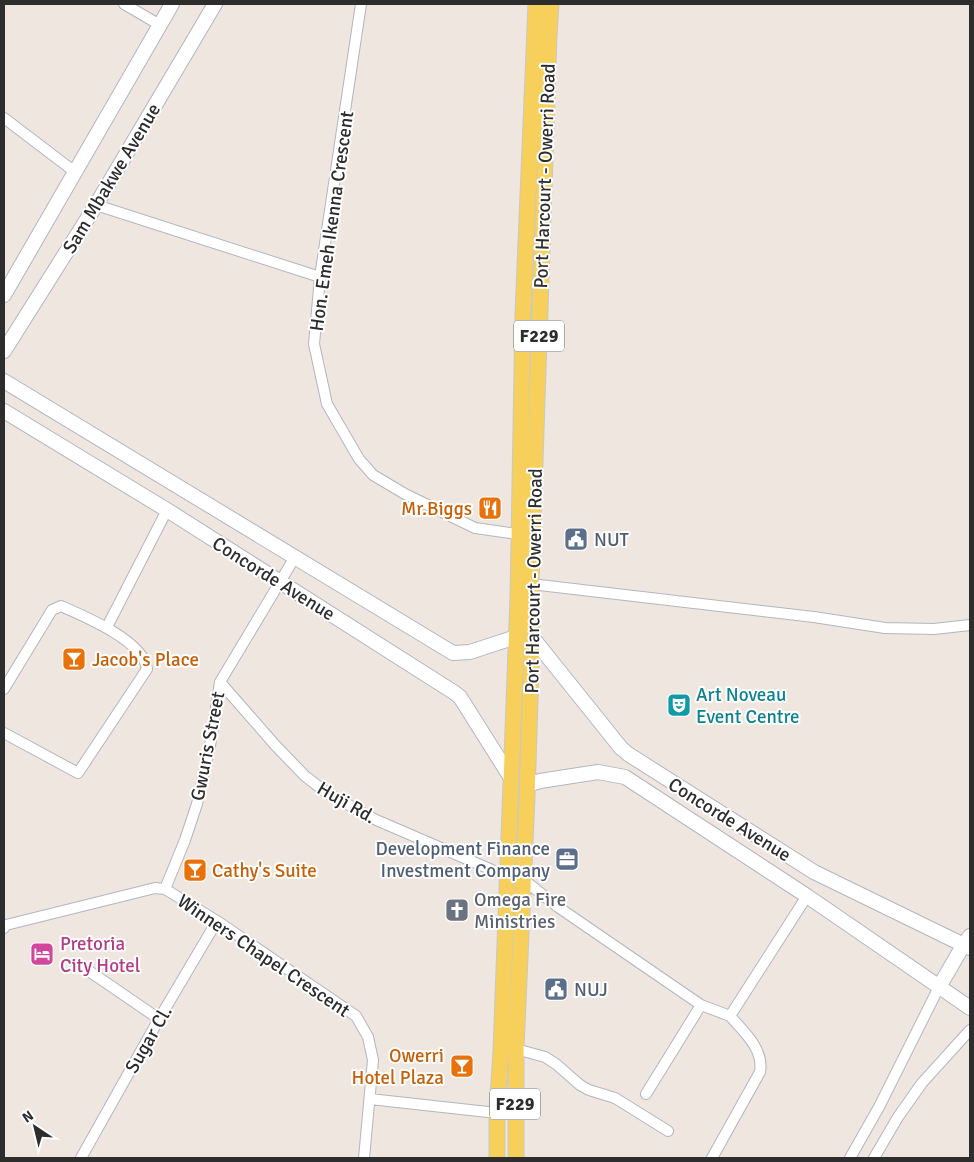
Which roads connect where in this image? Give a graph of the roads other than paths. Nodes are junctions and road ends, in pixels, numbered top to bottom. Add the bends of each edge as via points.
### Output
1 (124, 4) edge
2 (172, 4) edge
3 (215, 4) edge
4 (362, 4) edge
5 (536, 4) edge
6 (552, 4) edge
7 (160, 25) junction
8 (542, 36) junction
9 (4, 118) edge
10 (75, 172) junction
11 (96, 205) junction
12 (320, 277) junction
13 (4, 295) edge
14 (4, 351) edge
15 (4, 380) edge
16 (4, 411) edge
17 (167, 510) junction
18 (526, 535) junction
19 (295, 557) junction
20 (281, 583) junction
21 (531, 584) junction
22 (970, 625) edge
23 (107, 627) junction
24 (532, 637) junction
25 (516, 638) junction
26 (220, 682) junction
27 (4, 689) edge
28 (4, 733) edge
29 (511, 778) junction
30 (527, 785) junction
31 (506, 876) junction
32 (524, 880) junction
33 (166, 890) junction
34 (807, 896) junction
35 (217, 921) junction
36 (4, 925) edge
37 (968, 943) edge
38 (86, 969) dead end
39 (939, 987) junction
40 (701, 1005) junction
41 (970, 1008) edge
42 (730, 1016) junction
43 (159, 1018) junction
44 (970, 1030) edge
45 (516, 1049) junction
46 (646, 1094) dead end
47 (370, 1099) junction
48 (497, 1113) junction
49 (668, 1131) dead end
50 (81, 1158) edge
51 (364, 1158) edge
52 (496, 1158) edge
53 (516, 1158) edge
54 (712, 1158) edge
55 (850, 1158) edge
56 (874, 1158) edge

1 - 7 street
2 - 7 street, Sam Mbakwe Avenue
3 - 11 street, Sam Mbakwe Avenue
4 - 12 street, Hon. Emeh Ikenna Crescent
5 - 8 main road, Port Harcourt - Owerri Road / F229
6 - 8 main road, Port Harcourt - Owerri Road / F229
7 - 10 street, Sam Mbakwe Avenue
8 - 18 main road, Port Harcourt - Owerri Road / F229
9 - 10 street
10 - 13 street, Sam Mbakwe Avenue
11 - 12 street
11 - 14 street, Sam Mbakwe Avenue
12 - 18 street, Hon. Emeh Ikenna Crescent via 314,344 327,404 359,459 374,475 414,499 475,528
15 - 19 street, Concorde Avenue
16 - 17 street, Concorde Avenue
17 - 20 street, Concorde Avenue
17 - 23 street
18 - 21 main road, Port Harcourt - Owerri Road / F229
18 - 25 main road, Port Harcourt - Owerri Road / F229
19 - 20 street, Gwuris Street
19 - 25 street, Concorde Avenue via 453,653 470,652
20 - 26 street, Gwuris Street
20 - 29 street, Concorde Avenue via 460,697
21 - 22 street via 885,628 934,629
21 - 24 main road, Port Harcourt - Owerri Road / F229
23 - 27 street via 62,606 52,610
23 - 28 street via 139,652 147,669 78,773
24 - 30 main road, Port Harcourt - Owerri Road / F229
24 - 37 street, Concorde Avenue via 628,754 814,872
25 - 29 main road, Port Harcourt - Owerri Road / F229
26 - 31 street, Huji Rd. via 299,770 327,793 374,819
26 - 33 street, Gwuris Street via 197,804
29 - 31 main road, Port Harcourt - Owerri Road / F229
30 - 32 main road, Port Harcourt - Owerri Road / F229
30 - 34 street, Concorde Avenue via 598,772 625,777
31 - 32 main road
31 - 48 main road, Port Harcourt - Owerri Road / F229
32 - 40 street
32 - 45 main road, Port Harcourt - Owerri Road / F229
33 - 35 street, Winners Chapel Crescent
33 - 36 street, Winners Chapel Crescent via 155,888
34 - 39 street, Concorde Avenue
34 - 42 street
35 - 43 street, Sugar Cl.
35 - 47 street, Winners Chapel Crescent via 356,1016 368,1037 373,1060
37 - 39 street
38 - 43 street
39 - 41 street, Concorde Avenue
39 - 55 street
40 - 42 street
40 - 46 street
42 - 54 street via 751,1040 761,1065
43 - 50 street, Sugar Cl.
44 - 56 street via 922,1083
45 - 49 street via 545,1057 589,1090 615,1098
45 - 53 main road, Port Harcourt - Owerri Road / F229
47 - 48 street
47 - 51 street, Winners Chapel Crescent
48 - 52 main road, Port Harcourt - Owerri Road / F229

